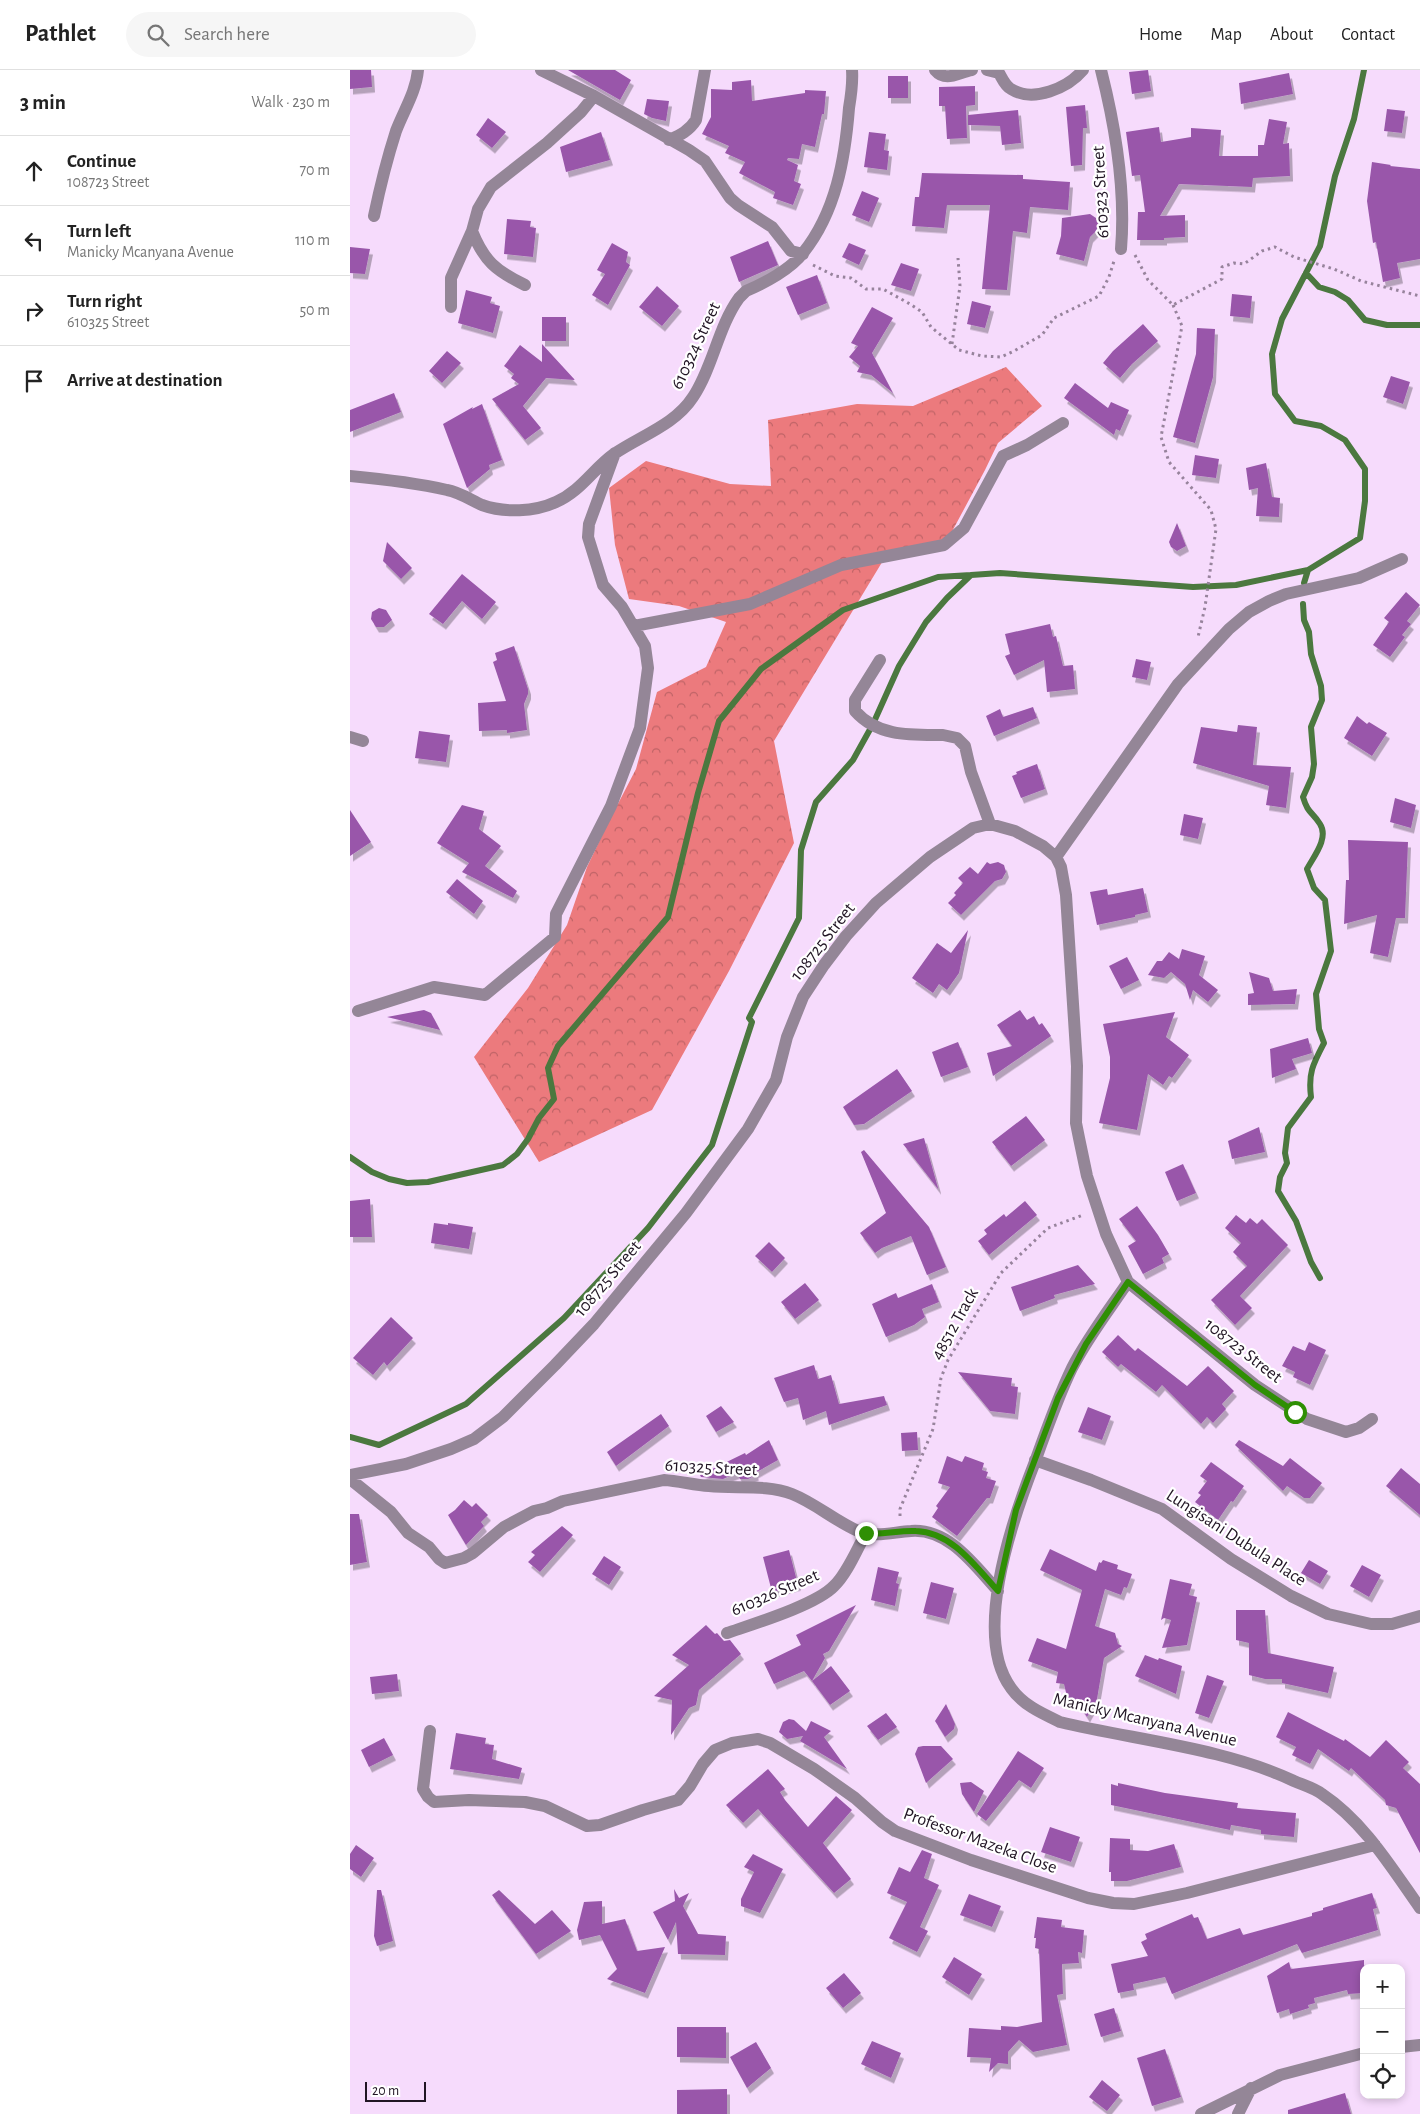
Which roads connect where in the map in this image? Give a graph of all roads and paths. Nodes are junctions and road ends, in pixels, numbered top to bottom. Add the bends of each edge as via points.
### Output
1 (418, 70) edge
2 (541, 70) edge
3 (705, 70) edge
4 (852, 70) edge
5 (935, 70) edge
6 (972, 70) edge
7 (987, 70) edge
8 (1083, 70) edge
9 (1101, 70) edge
10 (594, 96) junction
11 (669, 140) junction
12 (374, 216) dead end
13 (472, 230) junction
14 (1121, 249) junction
15 (803, 254) junction
16 (958, 258) dead end
17 (820, 266) dead end
18 (525, 285) dead end
19 (1420, 296) edge
20 (1174, 305) junction
21 (451, 307) dead end
22 (952, 344) junction
23 (1063, 424) dead end
24 (615, 453) junction
25 (350, 476) edge
26 (1402, 559) dead end
27 (1205, 607) dead end
28 (634, 626) junction
29 (880, 660) dead end
30 (350, 737) edge
31 (363, 741) dead end
32 (990, 824) junction
33 (1056, 857) junction
34 (358, 1011) dead end
35 (1098, 1210) junction
36 (1128, 1282) junction
37 (1372, 1419) dead end
38 (1035, 1460) junction
39 (350, 1475) edge
40 (350, 1479) edge
41 (902, 1532) junction
42 (866, 1533) junction
43 (998, 1591) junction
44 (1420, 1616) edge
45 (727, 1632) dead end
46 (430, 1731) dead end
47 (1375, 1845) junction
48 (1420, 1908) edge
49 (1420, 2045) edge
50 (1405, 2047) edge
51 (1360, 2054) edge
52 (1251, 2088) junction
53 (1201, 2114) edge
54 (1238, 2114) edge

1 - 12 street via 417,85 397,128 383,171
2 - 10 street
3 - 11 street via 696,120 691,127
4 - 15 street, 610324 Street via 840,174 826,216
5 - 6 street via 950,78
7 - 8 street via 999,73 1008,88 1037,95 1062,86
9 - 14 street, 610323 Street via 1119,159 1123,222
10 - 11 street
10 - 13 street via 574,118 491,187 478,209
11 - 15 street via 705,161 730,198 772,227 791,251
13 - 18 street via 490,265
13 - 21 street via 451,278
14 - 20 path via 1132,250 1148,280
14 - 22 path, 610323 Street via 1099,296 1054,318 1042,335 1014,351 1000,357 982,356 959,350
15 - 24 street, 610324 Street via 739,298 699,387 682,410 668,422
16 - 22 path via 960,286
17 - 22 path, 610323 Street via 835,276 851,278 866,289 883,289 910,304
19 - 20 path via 1361,282 1334,268 1294,257 1275,247 1262,251 1244,264 1222,267 1222,279
20 - 27 path via 1182,326 1161,437 1169,462 1210,510 1216,529
23 - 28 street via 1003,456 964,528 944,545 841,565 750,604
24 - 25 street, 610324 Street via 575,492 555,503 513,510 490,507 450,490
24 - 28 street via 589,524 588,537 603,584
26 - 33 street via 1359,578 1269,601 1229,629 1178,684
28 - 34 street via 645,646 648,668 640,728 611,806 556,914 555,937 485,995 434,987
29 - 32 street via 855,700 854,706 859,715 883,730 901,735 951,736 961,741
30 - 31 street
32 - 33 street via 1028,837
32 - 39 street, 108725 Street via 973,828 930,857 876,903 846,936 803,997 787,1037 776,1080 748,1129 686,1214 594,1324 555,1365 503,1417 474,1439 421,1460
33 - 35 street via 1066,895 1077,1066 1076,1123 1082,1158
35 - 36 street
35 - 41 path, 48512 Track via 1048,1228 1000,1273 948,1360 941,1378 934,1428 900,1509
36 - 37 street, 108723 Street via 1255,1385 1307,1419 1346,1432
36 - 38 street, Manicky Mcanyana Avenue via 1072,1368
38 - 43 street, Manicky Mcanyana Avenue via 1016,1510
38 - 44 street, Lungisani Dubula Place via 1162,1509 1231,1559 1291,1596 1328,1614 1371,1624 1392,1624
40 - 42 street, 610325 Street via 446,1563 473,1553 504,1527 534,1511 563,1501 664,1480 782,1491
41 - 42 street, 610325 Street
41 - 43 street, 610325 Street via 927,1532 940,1537 966,1555
42 - 45 street, 610326 Street via 842,1576 826,1593
43 - 47 street, Manicky Mcanyana Avenue via 994,1641 999,1663 1010,1687 1024,1703 1060,1722 1269,1768 1321,1793 1357,1824
46 - 47 street, Professor Mazeka Close via 423,1789 434,1802 525,1802 545,1806 587,1826 600,1825 678,1800 715,1750 732,1743 758,1739 821,1774 895,1831 980,1863 1113,1903 1134,1904 1187,1893
47 - 48 street, Manicky Mcanyana Avenue
49 - 50 street
51 - 52 street via 1280,2075
52 - 53 street
52 - 54 street

